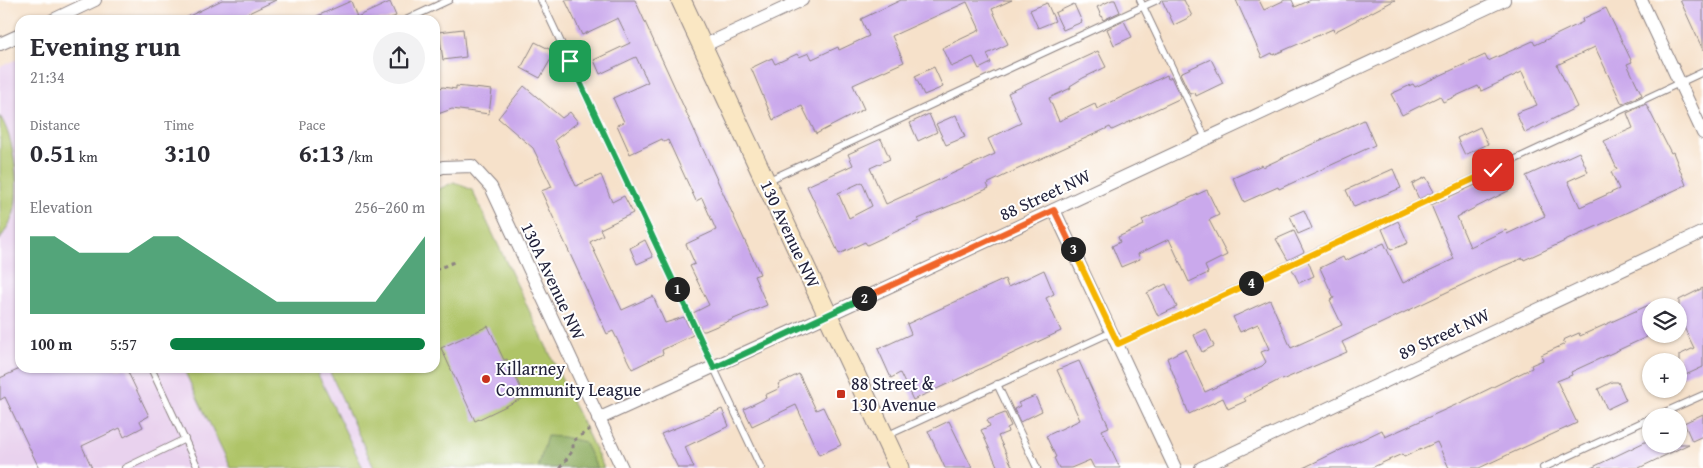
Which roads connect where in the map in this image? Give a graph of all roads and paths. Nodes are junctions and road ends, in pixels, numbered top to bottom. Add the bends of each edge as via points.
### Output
1 (95, 0) edge
2 (448, 0) edge
3 (541, 0) edge
4 (681, 0) edge
5 (802, 0) edge
6 (1157, 0) edge
7 (1504, 0) edge
8 (1641, 0) edge
9 (1141, 3) edge
10 (64, 15) edge
11 (416, 15) edge
12 (15, 37) edge
13 (0, 44) edge
14 (703, 46) junction
15 (1703, 72) edge
16 (1680, 83) junction
17 (1703, 133) edge
18 (1206, 139) junction
19 (440, 168) edge
20 (766, 182) junction
21 (1054, 210) junction
22 (1703, 232) edge
23 (454, 262) dead end
24 (440, 268) edge
25 (828, 315) junction
26 (1112, 332) junction
27 (1118, 344) junction
28 (714, 368) junction
29 (153, 373) edge
30 (997, 384) junction
31 (1703, 395) edge
32 (1674, 408) edge
33 (598, 419) junction
34 (1642, 422) edge
35 (885, 436) junction
36 (185, 440) junction
37 (125, 468) edge
38 (198, 468) edge
39 (560, 468) edge
40 (622, 468) edge
41 (761, 468) edge
42 (899, 468) edge
43 (1037, 468) edge
44 (1175, 468) edge
45 (1201, 468) edge
46 (1543, 468) edge

1 - 10 street
2 - 11 lane
3 - 28 lane
4 - 14 street, 130 Avenue NW
5 - 14 street
6 - 9 lane
7 - 18 street, 88 Street NW
8 - 16 street
9 - 18 lane
9 - 20 lane
12 - 13 street
14 - 20 street, 130 Avenue NW
15 - 16 lane
16 - 17 street
16 - 27 lane
18 - 21 street, 88 Street NW
19 - 33 street, 130A Avenue NW via 472,166 491,187
20 - 25 street, 130 Avenue NW
21 - 25 street, 88 Street NW
21 - 26 street
22 - 45 street, 89 Street NW
23 - 24 path
25 - 28 street, 88 Street NW
25 - 35 street, 130 Avenue NW
26 - 27 street
26 - 30 lane
27 - 44 street
28 - 33 street, 88 Street NW
28 - 41 lane
29 - 36 lane
30 - 35 lane
30 - 43 lane
31 - 32 lane
33 - 39 path via 573,442 573,450
33 - 40 street, 130A Avenue NW
34 - 46 lane
35 - 42 street, 130 Avenue NW
36 - 37 lane
36 - 38 lane

